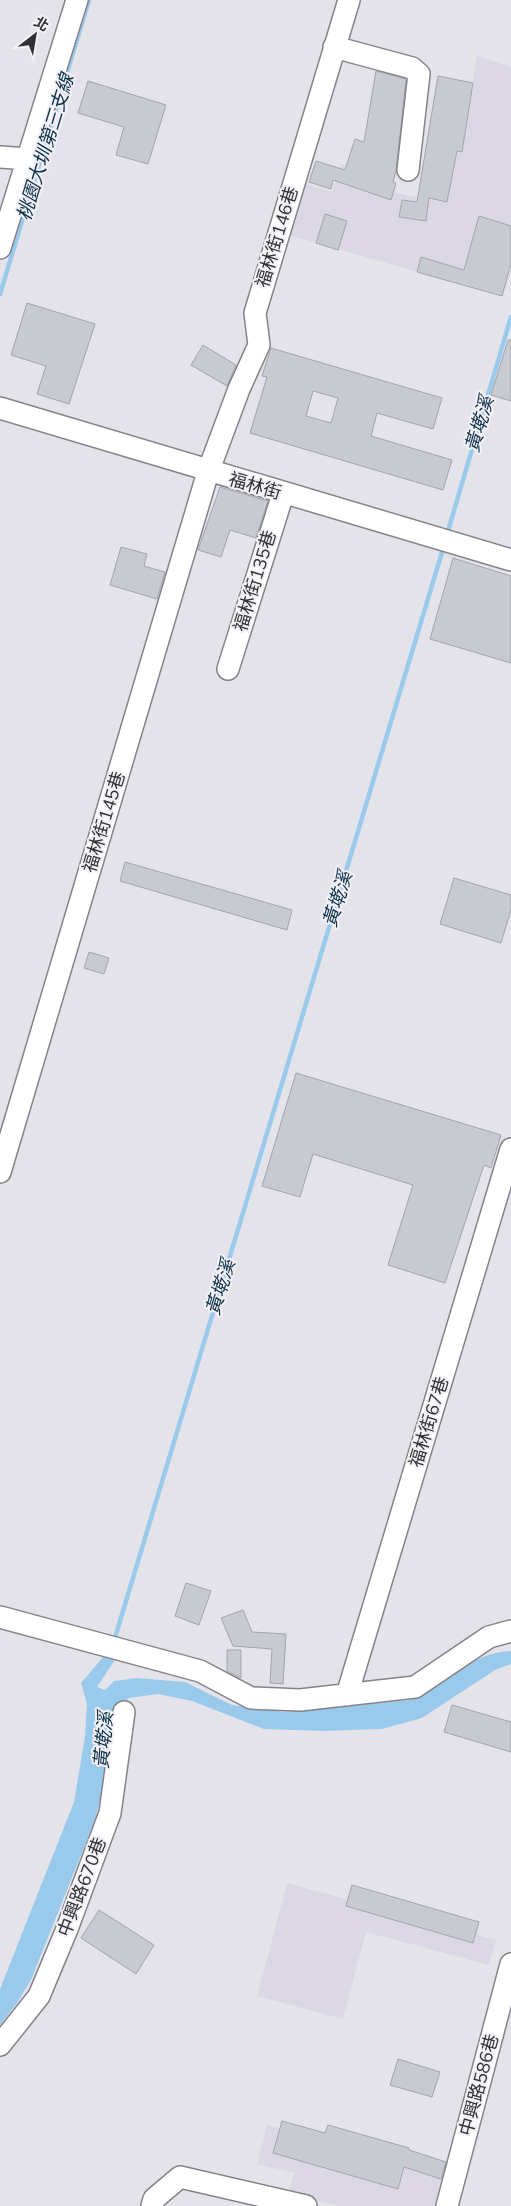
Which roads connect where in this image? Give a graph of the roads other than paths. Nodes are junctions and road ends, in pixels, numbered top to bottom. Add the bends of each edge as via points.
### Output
1 (77, 0) edge
2 (348, 0) edge
3 (334, 47) junction
4 (0, 157) edge
5 (28, 159) junction
6 (408, 170) dead end
7 (0, 248) edge
8 (0, 408) edge
9 (208, 472) junction
10 (283, 494) junction
11 (511, 560) edge
12 (228, 669) dead end
13 (511, 1149) edge
14 (0, 1172) edge
15 (0, 1617) edge
16 (511, 1631) edge
17 (347, 1695) junction
18 (124, 1712) dead end
19 (511, 1964) edge
20 (0, 2045) edge
21 (152, 2206) edge
22 (306, 2206) edge
23 (447, 2206) edge

1 - 5 street
2 - 3 street, 福林街146巷
3 - 6 street via 412,68 419,74
3 - 9 street, 福林街146巷 via 255,313 259,346
4 - 5 street
5 - 7 street
8 - 9 street, 福林街
9 - 10 street, 福林街
9 - 14 street, 福林街145巷
10 - 11 street, 福林街
10 - 12 street, 福林街135巷
13 - 17 street, 福林街67巷
15 - 17 street via 200,1671 252,1698 300,1700
16 - 17 street via 489,1637 416,1687
18 - 20 street, 中興路670巷 via 110,1813 100,1840 39,1996
19 - 23 street, 中興路586巷
21 - 22 street via 154,2199 180,2177

